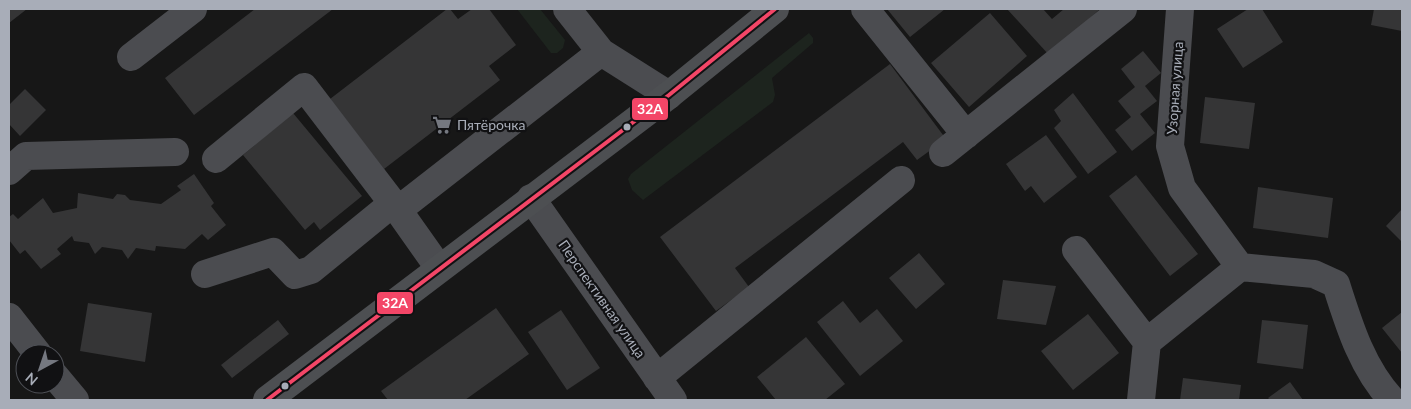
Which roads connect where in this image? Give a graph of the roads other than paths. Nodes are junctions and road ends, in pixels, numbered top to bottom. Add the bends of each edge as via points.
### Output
1 (193, 9) edge
2 (567, 9) edge
3 (775, 9) edge
4 (864, 9) edge
5 (1123, 9) edge
6 (1180, 9) edge
7 (601, 52) junction
8 (131, 57) dead end
9 (669, 95) junction
10 (966, 135) junction
11 (174, 152) dead end
12 (943, 153) dead end
13 (216, 159) dead end
14 (9, 171) edge
15 (901, 180) dead end
16 (532, 198) junction
17 (396, 206) junction
18 (1076, 250) dead end
19 (1240, 267) junction
20 (440, 268) junction
21 (205, 274) dead end
22 (9, 317) edge
23 (1147, 342) junction
24 (30, 344) edge
25 (657, 378) junction
26 (65, 388) edge
27 (75, 400) edge
28 (267, 400) edge
29 (673, 400) edge
30 (1141, 400) edge
31 (1392, 400) edge

1 - 8 street
2 - 7 street
3 - 9 main road
4 - 10 street
5 - 10 street
6 - 19 street, Узорная улица via 1170,146 1182,188
7 - 9 street
7 - 17 street
9 - 16 main road
10 - 12 street
11 - 14 street via 26,156
13 - 17 street via 304,87
15 - 25 street
16 - 20 main road
16 - 25 street, Перспективная улица
17 - 20 street
17 - 21 street via 311,270 295,276 273,252
18 - 23 street
19 - 23 street
19 - 31 street via 1314,274 1336,284 1351,334 1381,388
20 - 28 main road
22 - 24 street
23 - 30 street
25 - 29 street, Перспективная улица
26 - 27 street

